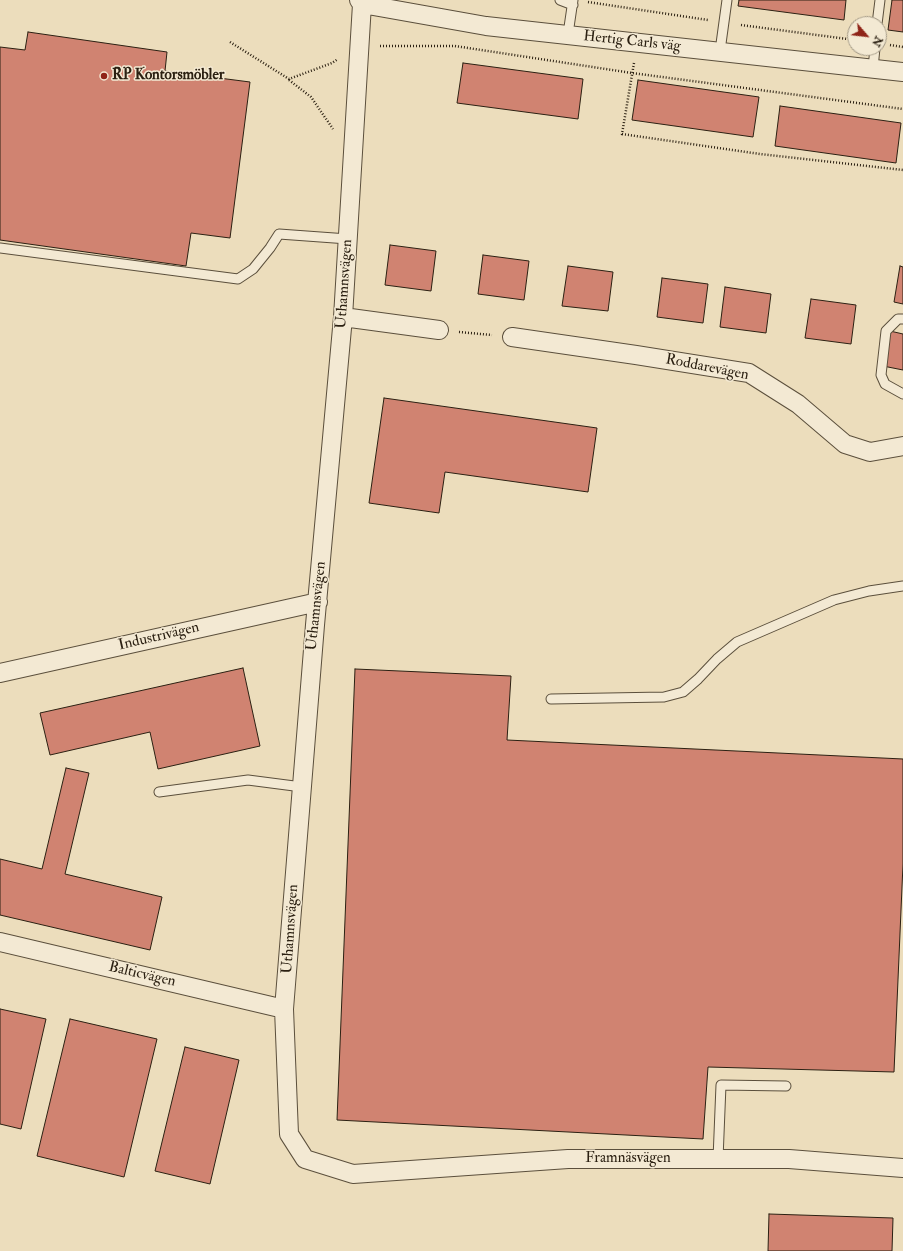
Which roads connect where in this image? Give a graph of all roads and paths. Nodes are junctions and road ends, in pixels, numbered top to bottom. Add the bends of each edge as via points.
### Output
1 (560, 0) edge
2 (727, 0) edge
3 (880, 0) edge
4 (361, 2) edge
5 (573, 3) edge
6 (879, 16) edge
7 (568, 34) junction
8 (230, 42) dead end
9 (637, 42) junction
10 (359, 47) junction
11 (720, 51) junction
12 (874, 56) edge
13 (873, 68) junction
14 (903, 72) edge
15 (632, 73) junction
16 (903, 109) edge
17 (903, 170) edge
18 (348, 240) junction
19 (0, 248) edge
20 (343, 317) junction
21 (903, 319) edge
22 (439, 330) joint
23 (512, 337) joint
24 (903, 394) edge
25 (903, 446) edge
26 (903, 586) edge
27 (318, 602) junction
28 (0, 673) edge
29 (551, 699) dead end
30 (302, 787) junction
31 (159, 792) dead end
32 (0, 942) edge
33 (284, 1009) junction
34 (786, 1086) dead end
35 (718, 1159) junction
36 (903, 1168) edge
37 (353, 1174) joint

1 - 5 lane
2 - 11 lane
3 - 6 lane
4 - 7 street, Hertig Carls väg via 486,26
4 - 10 street, Uthamnsvägen
5 - 7 lane
7 - 9 street, Hertig Carls väg
8 - 10 path via 289,79 332,63
9 - 11 street, Hertig Carls väg
9 - 15 path
10 - 15 path via 455,46
10 - 18 street, Uthamnsvägen
11 - 13 street, Hertig Carls väg
12 - 13 lane
13 - 14 street, Hertig Carls väg
15 - 16 path
15 - 17 path via 622,134 760,154
18 - 19 lane via 279,234 253,269 238,279
18 - 20 street, Uthamnsvägen
20 - 22 street
20 - 27 street, Uthamnsvägen
21 - 24 lane via 898,318 886,331 881,375 885,384
22 - 23 path
23 - 25 street, Roddarevägen via 750,373 798,404 845,444 870,452
26 - 29 lane via 834,600 737,642 683,692 664,697
27 - 28 street, Industrivägen
27 - 30 street, Uthamnsvägen via 314,625
30 - 31 lane via 248,780
30 - 33 street, Uthamnsvägen
32 - 33 street, Balticvägen
33 - 37 street, Uthamnsvägen via 289,1134 304,1159
34 - 35 lane via 721,1085
35 - 36 street, Framnäsvägen via 789,1159
35 - 37 street, Framnäsvägen via 568,1159

